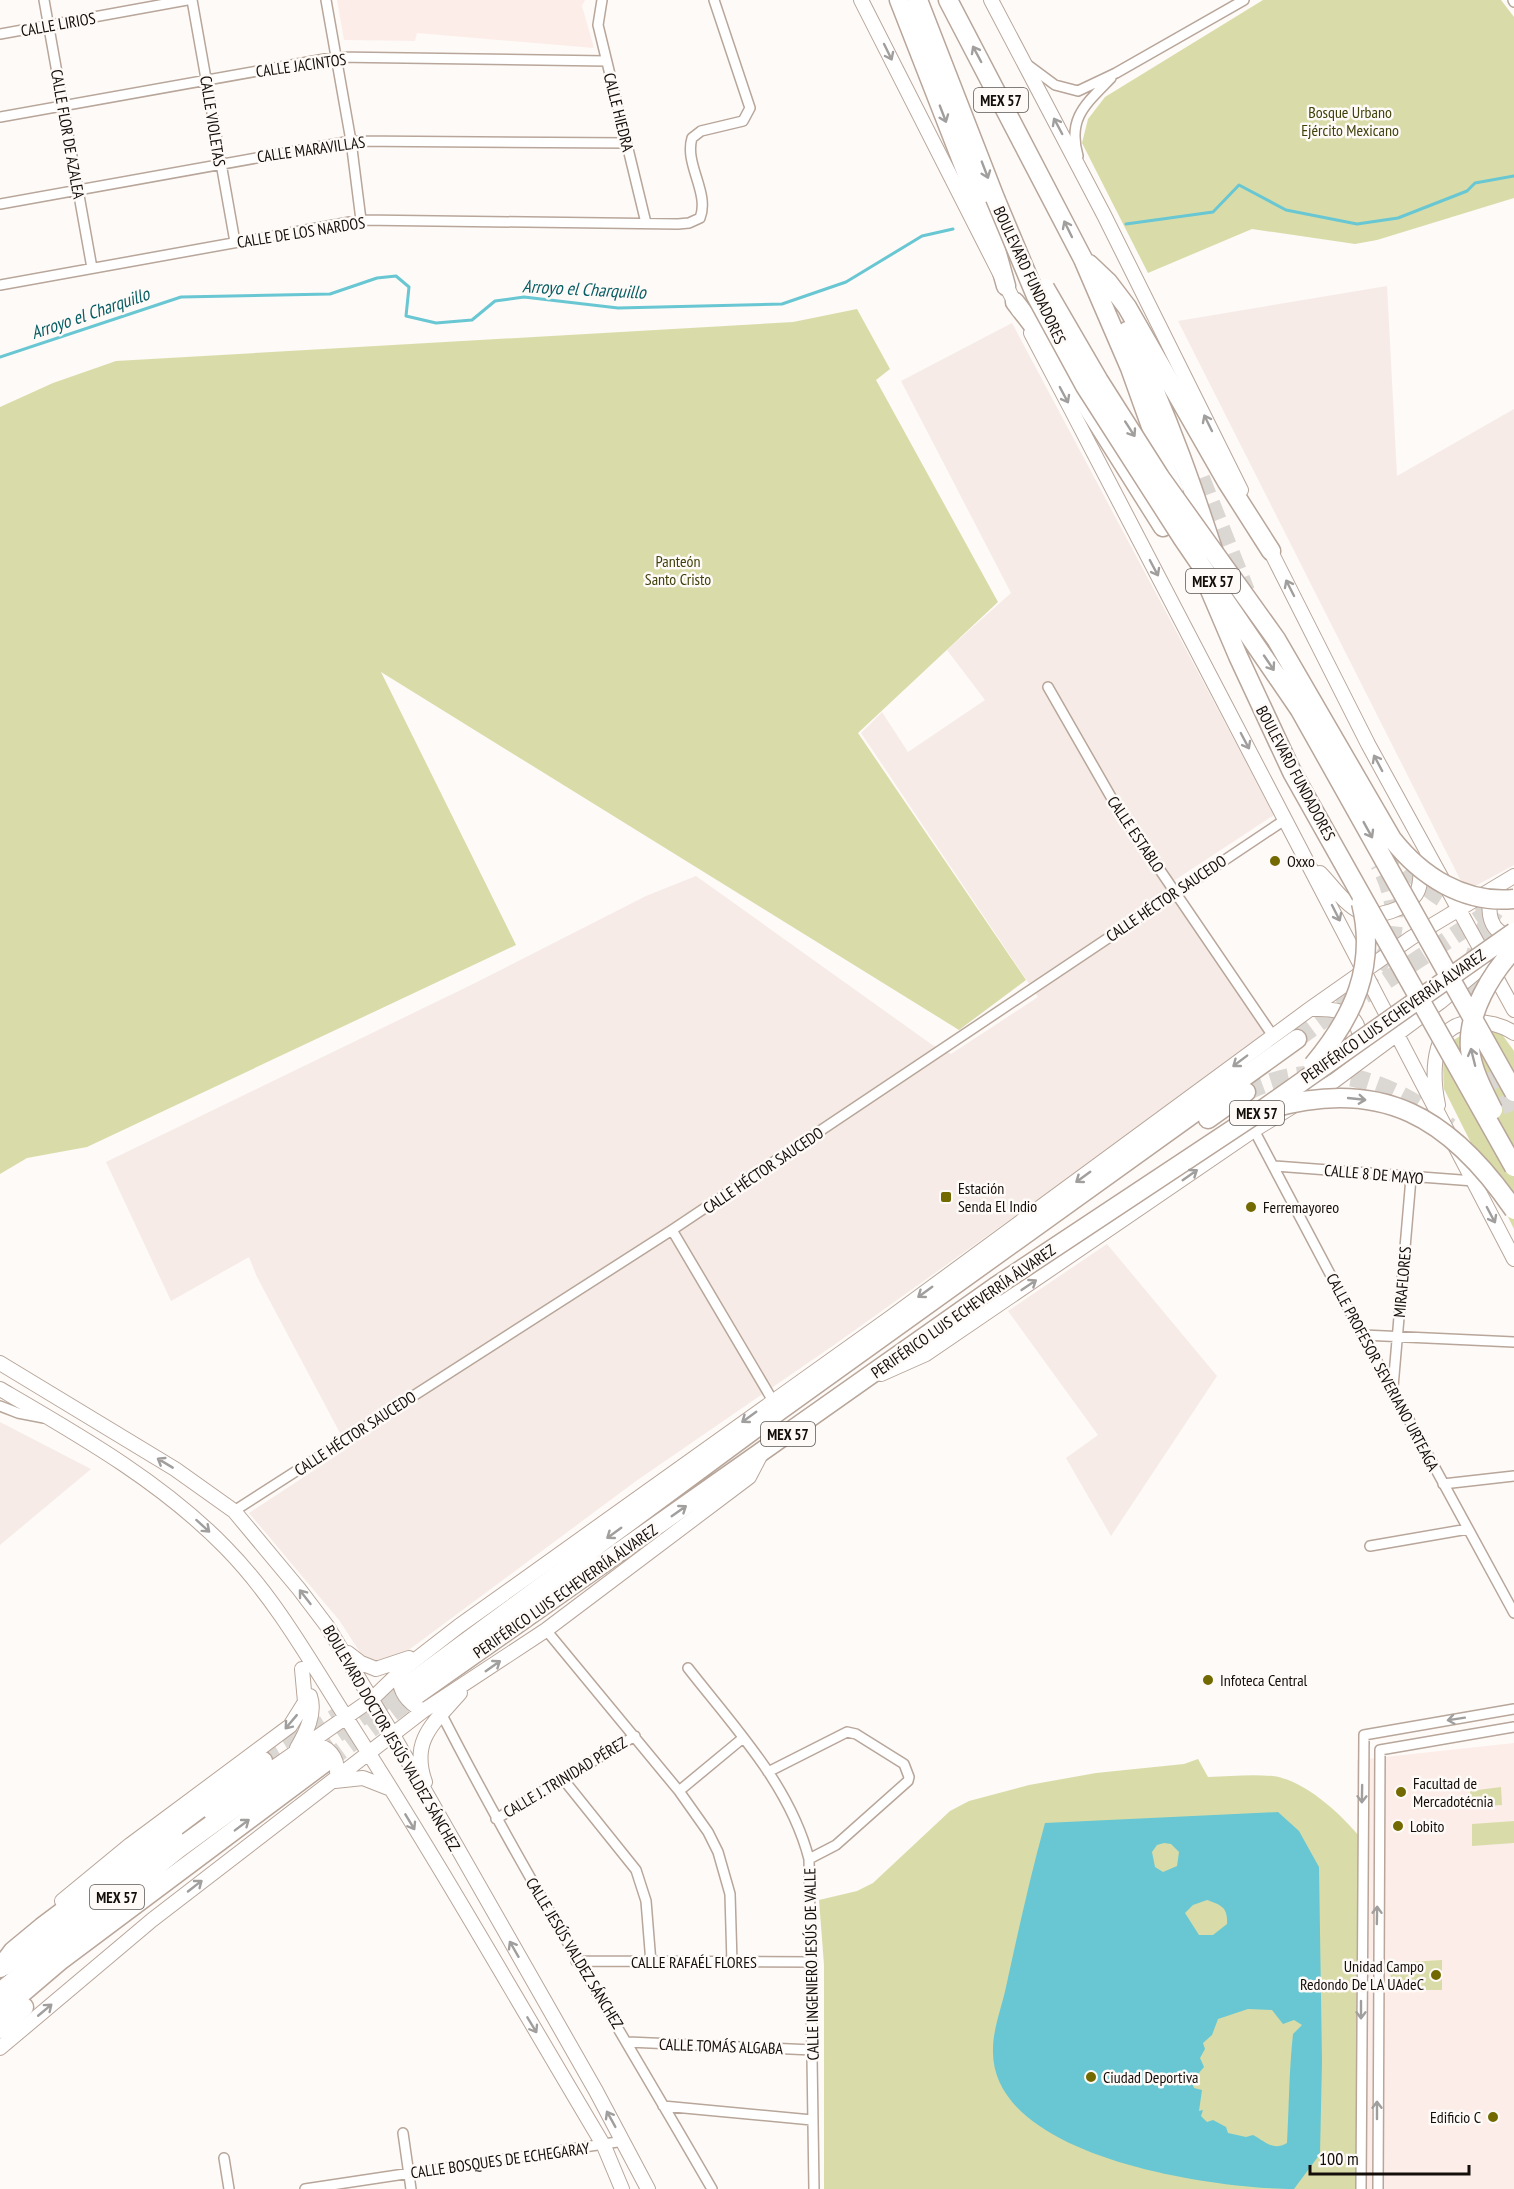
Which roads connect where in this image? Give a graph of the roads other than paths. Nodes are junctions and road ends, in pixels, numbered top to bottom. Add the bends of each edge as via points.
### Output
1 (44, 0) edge
2 (187, 0) edge
3 (192, 0) edge
4 (326, 0) edge
5 (602, 0) edge
6 (714, 0) edge
7 (861, 0) edge
8 (899, 0) edge
9 (918, 0) edge
10 (948, 0) edge
11 (991, 0) edge
12 (1244, 0) edge
13 (49, 26) junction
14 (0, 34) edge
15 (336, 57) junction
16 (606, 61) junction
17 (1024, 62) junction
18 (1116, 73) junction
19 (206, 81) junction
20 (63, 106) junction
21 (0, 117) edge
22 (351, 141) junction
23 (627, 143) junction
24 (220, 163) junction
25 (1082, 173) junction
26 (78, 189) junction
27 (0, 204) edge
28 (980, 204) junction
29 (361, 220) junction
30 (646, 224) junction
31 (235, 242) junction
32 (1083, 259) junction
33 (92, 268) junction
34 (0, 285) edge
35 (1106, 290) junction
36 (1010, 294) junction
37 (1201, 478) tunnel mouth
38 (1163, 527) dead end
39 (1270, 551) junction
40 (1048, 687) dead end
41 (1286, 819) junction
42 (1410, 822) junction
43 (1307, 858) junction
44 (1514, 876) edge
45 (1496, 886) junction
46 (1175, 891) junction
47 (1514, 899) edge
48 (1458, 910) junction
49 (1514, 932) edge
50 (1514, 937) edge
51 (1514, 943) edge
52 (1514, 949) edge
53 (1488, 960) junction
54 (1366, 971) junction
55 (1310, 1009) junction
56 (1514, 1010) edge
57 (1397, 1032) junction
58 (1514, 1034) edge
59 (1273, 1036) junction
60 (1297, 1039) tunnel mouth
61 (1352, 1068) junction
62 (1299, 1083) junction
63 (1246, 1092) tunnel mouth
64 (1514, 1092) edge
65 (1258, 1112) junction
66 (1441, 1123) junction
67 (1254, 1130) junction
68 (1514, 1149) edge
69 (1275, 1166) junction
70 (1514, 1167) edge
71 (1114, 1173) junction
72 (1411, 1178) junction
73 (1474, 1181) junction
74 (1514, 1210) edge
75 (672, 1230) junction
76 (1514, 1259) edge
77 (1363, 1335) junction
78 (1397, 1336) junction
79 (1514, 1342) edge
80 (0, 1363) edge
81 (1393, 1387) junction
82 (852, 1388) junction
83 (0, 1389) edge
84 (0, 1406) edge
85 (776, 1406) junction
86 (53, 1420) junction
87 (761, 1454) junction
88 (1514, 1476) edge
89 (1443, 1484) junction
90 (234, 1512) junction
91 (1468, 1529) junction
92 (1370, 1546) dead end
93 (1514, 1613) edge
94 (282, 1618) junction
95 (546, 1630) junction
96 (339, 1646) junction
97 (432, 1656) junction
98 (688, 1668) dead end
99 (302, 1669) junction
100 (469, 1683) junction
101 (411, 1688) junction
102 (372, 1699) junction
103 (1514, 1709) edge
104 (442, 1715) junction
105 (345, 1716) junction
106 (1514, 1727) edge
107 (393, 1735) junction
108 (635, 1736) junction
109 (743, 1738) junction
110 (317, 1751) junction
111 (369, 1754) junction
112 (293, 1755) junction
113 (263, 1761) tunnel mouth
114 (768, 1772) junction
115 (563, 1779) junction
116 (334, 1780) junction
117 (390, 1789) junction
118 (679, 1791) junction
119 (496, 1819) junction
120 (441, 1824) junction
121 (809, 1859) junction
122 (195, 1860) junction
123 (107, 1892) joint
124 (18, 1946) junction
125 (576, 1961) junction
126 (812, 1962) junction
127 (651, 1963) junction
128 (732, 1963) junction
129 (6, 1972) edge
130 (0, 1992) edge
131 (0, 2012) edge
132 (0, 2029) edge
133 (628, 2042) junction
134 (0, 2048) edge
135 (813, 2050) junction
136 (663, 2106) junction
137 (812, 2120) junction
138 (403, 2133) dead end
139 (624, 2141) junction
140 (604, 2146) junction
141 (224, 2158) dead end
142 (409, 2172) junction
143 (229, 2189) edge
144 (305, 2189) edge
145 (411, 2189) edge
146 (622, 2189) edge
147 (648, 2189) edge
148 (712, 2189) edge
149 (814, 2189) edge
150 (1361, 2189) edge
151 (1378, 2189) edge

1 - 13 street, CALLE FLOR DE AZALEA
2 - 13 street, CALLE LIRIOS
3 - 19 street, CALLE VIOLETAS
4 - 15 street
5 - 16 street, CALLE HIEDRA via 598,25
6 - 30 street, CALLE DE LOS NARDOS via 750,108 743,121 701,131 692,138 690,153 702,205 700,218 678,224
7 -> 28 main road
8 -> 28 highway
9 -> 28 highway, BOULEVARD FUNDADORES / MEX 57
32 -> 10 highway, BOULEVARD FUNDADORES / MEX 57
11 - 17 main road
12 - 18 street
13 - 14 street, CALLE LIRIOS
13 - 20 street, CALLE FLOR DE AZALEA
15 - 16 street, CALLE JACINTOS
15 - 19 street, CALLE JACINTOS
15 - 22 street
16 - 23 street, CALLE HIEDRA
17 - 18 street via 1066,90 1078,91
25 -> 17 main road
18 - 25 street via 1079,112 1074,142
19 - 20 street, CALLE JACINTOS
19 - 24 street, CALLE VIOLETAS
20 - 21 street, CALLE JACINTOS
20 - 26 street, CALLE FLOR DE AZALEA
22 - 23 street, CALLE MARAVILLAS
22 - 24 street, CALLE MARAVILLAS
22 - 29 street
23 - 30 street, CALLE HIEDRA
24 - 26 street, CALLE MARAVILLAS
24 - 31 street, CALLE VIOLETAS
39 -> 25 main road
26 - 27 street, CALLE MARAVILLAS
26 - 33 street, CALLE FLOR DE AZALEA
28 - 36 highway via 991,248
28 -> 47 highway, bridge via 1160,477 1276,639 1406,857 1440,882 1474,896
28 -> 64 highway, BOULEVARD FUNDADORES / MEX 57, bridge via 1085,386 1300,710
29 - 30 street, CALLE DE LOS NARDOS
29 - 31 street, CALLE DE LOS NARDOS
31 - 33 street, CALLE DE LOS NARDOS
32 - 35 highway
32 - 39 highway via 1127,307
32 - 70 highway, BOULEVARD FUNDADORES / MEX 57, bridge via 1145,406 1215,603 1265,716
33 - 34 street, CALLE DE LOS NARDOS
35 - 37 highway via 1125,315 1155,373
35 - 62 highway, bridge via 1154,388 1194,487 1224,587 1277,723 1358,891 1366,935 1361,982 1343,1026
36 - 38 highway via 1050,349
36 -> 41 main road
42 -> 39 main road
40 - 46 street, CALLE ESTABLO via 1115,804
41 - 43 main road
41 - 46 street, CALLE HÉCTOR SAUCEDO
42 - 43 main road via 1421,861 1420,882 1416,894 1389,912 1374,915 1357,910
42 - 48 main road
43 -> 54 main road
44 - 45 main road
45 - 48 main road
45 - 50 main road via 1489,900 1490,918 1498,931
46 - 59 street, CALLE ESTABLO
46 - 75 street, CALLE HÉCTOR SAUCEDO
48 - 53 main road
48 - 54 main road
49 - 62 highway, PERIFÉRICO LUIS ECHEVERRÍA ÁLVAREZ / MEX 57, bridge
51 - 53 main road
68 -> 52 highway, bridge via 1484,1090 1470,1049 1480,1000
53 - 56 main road
53 - 57 main road
54 - 55 main road
54 - 57 main road
55 - 59 main road
55 - 61 main road via 1338,1009 1356,1023 1359,1052
57 - 61 main road
57 - 66 main road
58 - 66 main road via 1482,1020 1456,1027 1441,1040 1435,1067
59 -> 85 main road
60 - 71 highway, PERIFÉRICO LUIS ECHEVERRÍA ÁLVAREZ / MEX 57
61 - 67 main road
62 - 65 highway, PERIFÉRICO LUIS ECHEVERRÍA ÁLVAREZ / MEX 57, bridge
63 - 71 highway via 1162,1152
65 -> 74 highway, bridge via 1328,1097 1357,1098 1412,1112 1448,1134 1468,1152
65 - 82 highway, PERIFÉRICO LUIS ECHEVERRÍA ÁLVAREZ / MEX 57, bridge via 995,1287
66 - 73 main road
67 - 69 street, CALLE PROFESOR SEVERIANO URTEAGA
82 -> 67 main road via 926,1354
69 - 72 street, CALLE 8 DE MAYO
69 - 77 street, CALLE PROFESOR SEVERIANO URTEAGA
71 - 85 highway, PERIFÉRICO LUIS ECHEVERRÍA ÁLVAREZ / MEX 57
72 - 73 street, CALLE 8 DE MAYO
72 - 78 street, MIRAFLORES
73 -> 76 main road
75 - 85 street
75 - 90 street, CALLE HÉCTOR SAUCEDO
77 - 78 street
77 - 81 street, CALLE PROFESOR SEVERIANO URTEAGA
78 - 79 street
78 - 81 street, MIRAFLORES
90 -> 80 main road, BOULEVARD DOCTOR JESÚS VALDEZ SÁNCHEZ via 175,1469
81 - 89 street, CALLE PROFESOR SEVERIANO URTEAGA
82 - 87 highway, PERIFÉRICO LUIS ECHEVERRÍA ÁLVAREZ / MEX 57
83 - 86 main road, BOULEVARD DOCTOR JESÚS VALDEZ SÁNCHEZ
84 - 86 street
85 -> 97 highway, PERIFÉRICO LUIS ECHEVERRÍA ÁLVAREZ / MEX 57
86 -> 94 main road, BOULEVARD DOCTOR JESÚS VALDEZ SÁNCHEZ via 170,1497 225,1546
87 - 95 main road via 749,1477
101 -> 87 highway, PERIFÉRICO LUIS ECHEVERRÍA ÁLVAREZ / MEX 57
88 - 89 street
89 - 91 street, CALLE PROFESOR SEVERIANO URTEAGA
96 -> 90 main road, BOULEVARD DOCTOR JESÚS VALDEZ SÁNCHEZ via 299,1589
91 - 92 street
91 - 93 street, CALLE PROFESOR SEVERIANO URTEAGA
94 - 99 main road
94 - 105 main road, BOULEVARD DOCTOR JESÚS VALDEZ SÁNCHEZ
100 -> 95 main road
95 - 108 street
96 - 97 main road via 376,1669
96 - 102 main road, BOULEVARD DOCTOR JESÚS VALDEZ SÁNCHEZ
97 - 101 highway, PERIFÉRICO LUIS ECHEVERRÍA ÁLVAREZ / MEX 57
98 - 109 street, CALLE INGENIERO JESÚS DE VALLE
99 - 112 main road via 312,1702 308,1730
99 -> 124 main road via 305,1702 290,1726 47,1912
100 - 101 main road
100 - 104 main road
101 - 102 main road
101 - 107 main road
102 - 105 main road
102 - 107 main road, BOULEVARD DOCTOR JESÚS VALDEZ SÁNCHEZ
103 -> 150 street via 1364,1735
104 - 119 street, CALLE JESÚS VALDEZ SÁNCHEZ
104 - 120 main road via 419,1751 424,1778
105 - 110 main road
105 - 111 main road, BOULEVARD DOCTOR JESÚS VALDEZ SÁNCHEZ
151 -> 106 street via 1380,1750
107 - 111 main road
107 - 120 main road, BOULEVARD DOCTOR JESÚS VALDEZ SÁNCHEZ
108 - 115 street, CALLE J. TRINIDAD PÉREZ
108 - 118 street
109 - 114 street, CALLE INGENIERO JESÚS DE VALLE
109 - 118 street
110 - 112 main road
110 - 116 main road via 325,1747 332,1753 338,1769
122 -> 110 highway, MEX 57
110 - 129 highway, MEX 57
111 - 116 main road
111 - 117 main road, BOULEVARD DOCTOR JESÚS VALDEZ SÁNCHEZ
112 - 123 main road via 190,1826
113 - 124 highway
114 - 121 street, CALLE INGENIERO JESÚS DE VALLE via 797,1820
114 - 121 street via 848,1732 908,1770 908,1781 864,1821 836,1845
115 - 119 street, CALLE J. TRINIDAD PÉREZ
115 - 127 street via 636,1870 646,1901
116 - 117 main road via 363,1778
134 -> 116 main road via 152,1920
117 -> 140 main road, BOULEVARD DOCTOR JESÚS VALDEZ SÁNCHEZ
118 - 128 street via 708,1832 725,1872 730,1894
119 - 125 street, CALLE JESÚS VALDEZ SÁNCHEZ
139 -> 120 main road, BOULEVARD DOCTOR JESÚS VALDEZ SÁNCHEZ
121 - 126 street, CALLE INGENIERO JESÚS DE VALLE
122 - 131 highway, MEX 57 via 61,1960
122 - 132 highway via 174,1887
123 - 129 highway via 44,1947
124 - 129 highway
125 - 127 street, CALLE RAFAÉL FLORES
125 - 133 street, CALLE JESÚS VALDEZ SÁNCHEZ
126 - 128 street, CALLE RAFAÉL FLORES
126 - 135 street, CALLE INGENIERO JESÚS DE VALLE
127 - 128 street, CALLE RAFAÉL FLORES
129 - 130 highway, MEX 57
133 - 135 street, CALLE TOMÁS ALGABA
133 - 136 street, CALLE JESÚS VALDEZ SÁNCHEZ
135 - 137 street, CALLE INGENIERO JESÚS DE VALLE
136 - 137 street
136 - 148 street, CALLE JESÚS VALDEZ SÁNCHEZ
137 - 149 street, CALLE INGENIERO JESÚS DE VALLE
138 - 142 street
139 - 140 street, CALLE BOSQUES DE ECHEGARAY
139 - 147 main road, BOULEVARD DOCTOR JESÚS VALDEZ SÁNCHEZ
140 - 142 street, CALLE BOSQUES DE ECHEGARAY
140 - 146 main road, BOULEVARD DOCTOR JESÚS VALDEZ SÁNCHEZ
141 - 143 street
142 - 144 street, CALLE BOSQUES DE ECHEGARAY
142 - 145 street

